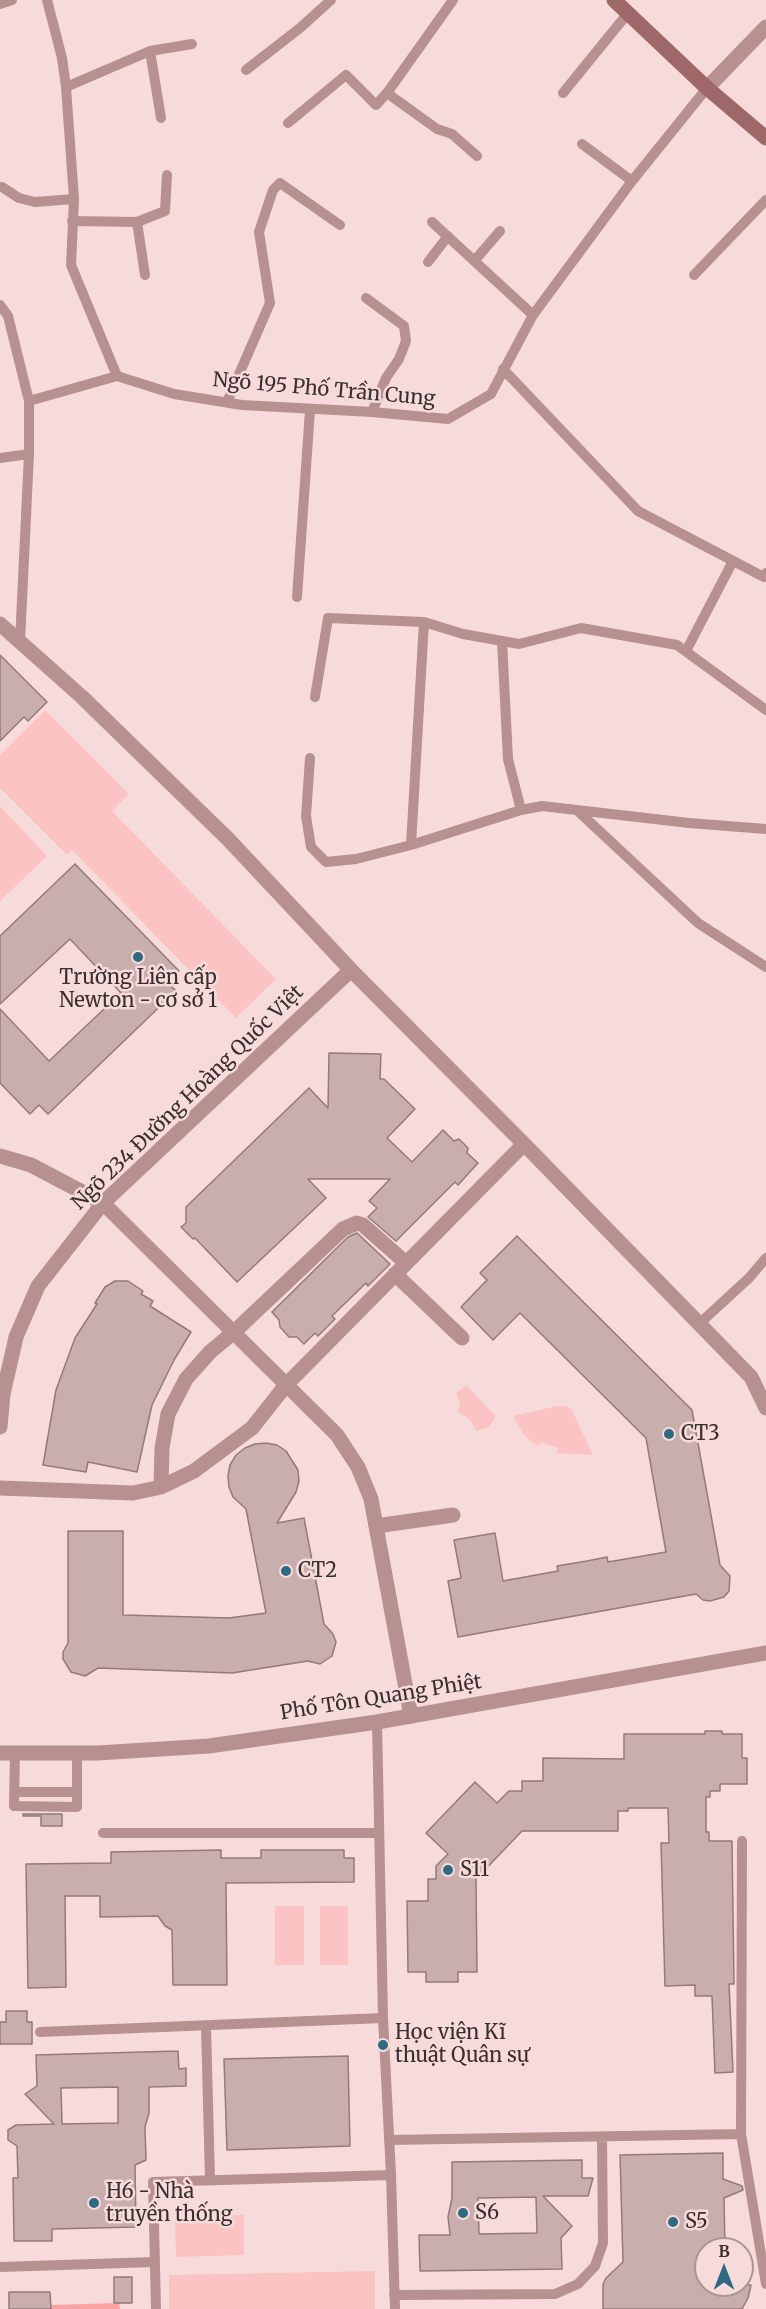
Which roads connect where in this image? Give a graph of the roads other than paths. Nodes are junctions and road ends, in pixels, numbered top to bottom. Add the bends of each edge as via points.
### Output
1 (12, 0) edge
2 (47, 0) edge
3 (331, 0) edge
4 (453, 0) edge
5 (614, 0) edge
6 (0, 4) edge
7 (628, 13) junction
8 (766, 27) edge
9 (192, 44) dead end
10 (150, 51) junction
11 (246, 70) dead end
12 (66, 87) junction
13 (707, 88) junction
14 (387, 93) junction
15 (563, 93) dead end
16 (162, 118) dead end
17 (288, 123) dead end
18 (766, 138) edge
19 (582, 144) dead end
20 (477, 156) dead end
21 (166, 176) dead end
22 (632, 181) junction
23 (2, 187) dead end
24 (74, 199) junction
25 (766, 200) edge
26 (72, 221) junction
27 (137, 222) junction
28 (432, 222) dead end
29 (340, 225) dead end
30 (500, 231) dead end
31 (448, 236) junction
32 (475, 260) junction
33 (428, 261) dead end
34 (145, 274) dead end
35 (694, 274) dead end
36 (366, 298) dead end
37 (0, 305) edge
38 (533, 315) junction
39 (503, 369) junction
40 (117, 376) junction
41 (29, 401) junction
42 (227, 402) junction
43 (310, 410) junction
44 (372, 412) junction
45 (29, 454) junction
46 (0, 458) edge
47 (733, 561) junction
48 (766, 573) edge
49 (297, 597) dead end
50 (424, 622) junction
51 (0, 624) edge
52 (502, 641) junction
53 (20, 642) junction
54 (686, 651) junction
55 (315, 697) dead end
56 (766, 710) edge
57 (310, 758) dead end
58 (521, 810) junction
59 (579, 812) junction
60 (766, 829) edge
61 (411, 845) junction
62 (766, 967) edge
63 (351, 970) junction
64 (524, 1144) junction
65 (0, 1156) edge
66 (104, 1203) junction
67 (766, 1258) edge
68 (406, 1263) junction
69 (395, 1274) junction
70 (699, 1323) junction
71 (234, 1332) junction
72 (462, 1338) dead end
73 (286, 1385) junction
74 (766, 1408) edge
75 (0, 1427) edge
76 (161, 1487) junction
77 (0, 1488) edge
78 (453, 1515) dead end
79 (376, 1526) junction
80 (766, 1653) edge
81 (411, 1716) junction
82 (377, 1722) junction
83 (7, 1753) edge
84 (77, 1753) junction
85 (104, 1833) dead end
86 (379, 1833) junction
87 (742, 1841) dead end
88 (383, 2018) junction
89 (206, 2026) junction
90 (40, 2032) dead end
91 (741, 2134) junction
92 (603, 2137) junction
93 (389, 2140) junction
94 (391, 2175) junction
95 (210, 2180) junction
96 (155, 2262) junction
97 (0, 2267) edge
98 (766, 2284) edge
99 (394, 2295) junction
100 (156, 2309) edge
101 (394, 2309) edge

1 - 6 lane
2 - 12 lane
3 - 11 lane
4 - 14 lane
5 - 7 main road
7 - 13 main road
7 - 15 lane
8 - 13 street
9 - 10 lane
10 - 12 lane
10 - 16 lane
12 - 24 lane
13 - 18 main road
13 - 22 lane, Ngõ 195 Phố Trần Cung
14 - 17 lane via 376,105 346,75
14 - 20 lane via 437,129 452,134
19 - 22 lane
21 - 27 lane via 165,211
22 - 38 lane, Ngõ 195 Phố Trần Cung
23 - 24 lane via 35,202
24 - 26 lane
25 - 35 lane
26 - 27 lane
26 - 40 lane via 71,265
27 - 34 lane
28 - 31 lane
29 - 42 lane via 280,183 273,190 259,232 270,303
30 - 32 lane
31 - 32 lane
31 - 33 lane
32 - 38 lane
36 - 44 lane via 404,326 406,341
37 - 41 lane via 9,316
38 - 39 lane, Ngõ 195 Phố Trần Cung
39 - 44 lane, Ngõ 195 Phố Trần Cung via 491,394 448,419
39 - 47 lane via 638,511
40 - 41 lane
40 - 42 lane, Ngõ 195 Phố Trần Cung via 174,394
41 - 45 lane
42 - 43 lane, Ngõ 195 Phố Trần Cung
43 - 44 lane, Ngõ 195 Phố Trần Cung
43 - 49 lane
45 - 46 lane
45 - 53 lane
47 - 48 lane via 764,577
47 - 54 lane
50 - 52 lane
50 - 55 lane via 328,618
50 - 61 lane
51 - 53 street
52 - 54 lane via 519,644 581,628 677,645
52 - 58 lane via 508,759
53 - 63 street via 228,839
54 - 56 lane
57 - 61 lane via 306,816 311,847 326,862
58 - 59 lane via 542,806
58 - 61 lane
59 - 60 lane
59 - 62 lane via 699,923
63 - 64 street
63 - 66 street, Ngõ 234 Đường Hoàng Quốc Việt
64 - 68 street
64 - 70 street
65 - 66 street via 31,1165
66 - 71 street
66 - 75 street, Ngõ 234 Đường Hoàng Quốc Việt via 38,1286 16,1337
67 - 70 lane
68 - 69 street
68 - 71 street via 363,1225 349,1225
69 - 72 street
69 - 73 street
70 - 74 street via 751,1377
71 - 73 street
71 - 76 street via 186,1379 173,1403 162,1448
73 - 76 street via 252,1428 194,1471
73 - 79 street via 337,1435 358,1467 371,1499
76 - 77 street via 133,1493
78 - 79 street
79 - 81 street
80 - 81 street, Phố Tôn Quang Phiệt
81 - 82 street, Phố Tôn Quang Phiệt
82 - 84 street, Phố Tôn Quang Phiệt via 209,1746
82 - 86 lane
83 - 84 street, Phố Tôn Quang Phiệt
83 - 84 lane via 14,1806 77,1807
85 - 86 lane
86 - 88 lane
87 - 91 lane
88 - 89 lane
88 - 93 lane
89 - 90 lane
89 - 95 lane
91 - 92 lane
91 - 98 lane
92 - 93 lane
92 - 99 lane via 603,2243 595,2266 578,2284 555,2294
93 - 94 lane
94 - 95 lane
94 - 99 lane
95 - 96 lane via 153,2181
96 - 97 lane
96 - 100 lane
99 - 101 lane

